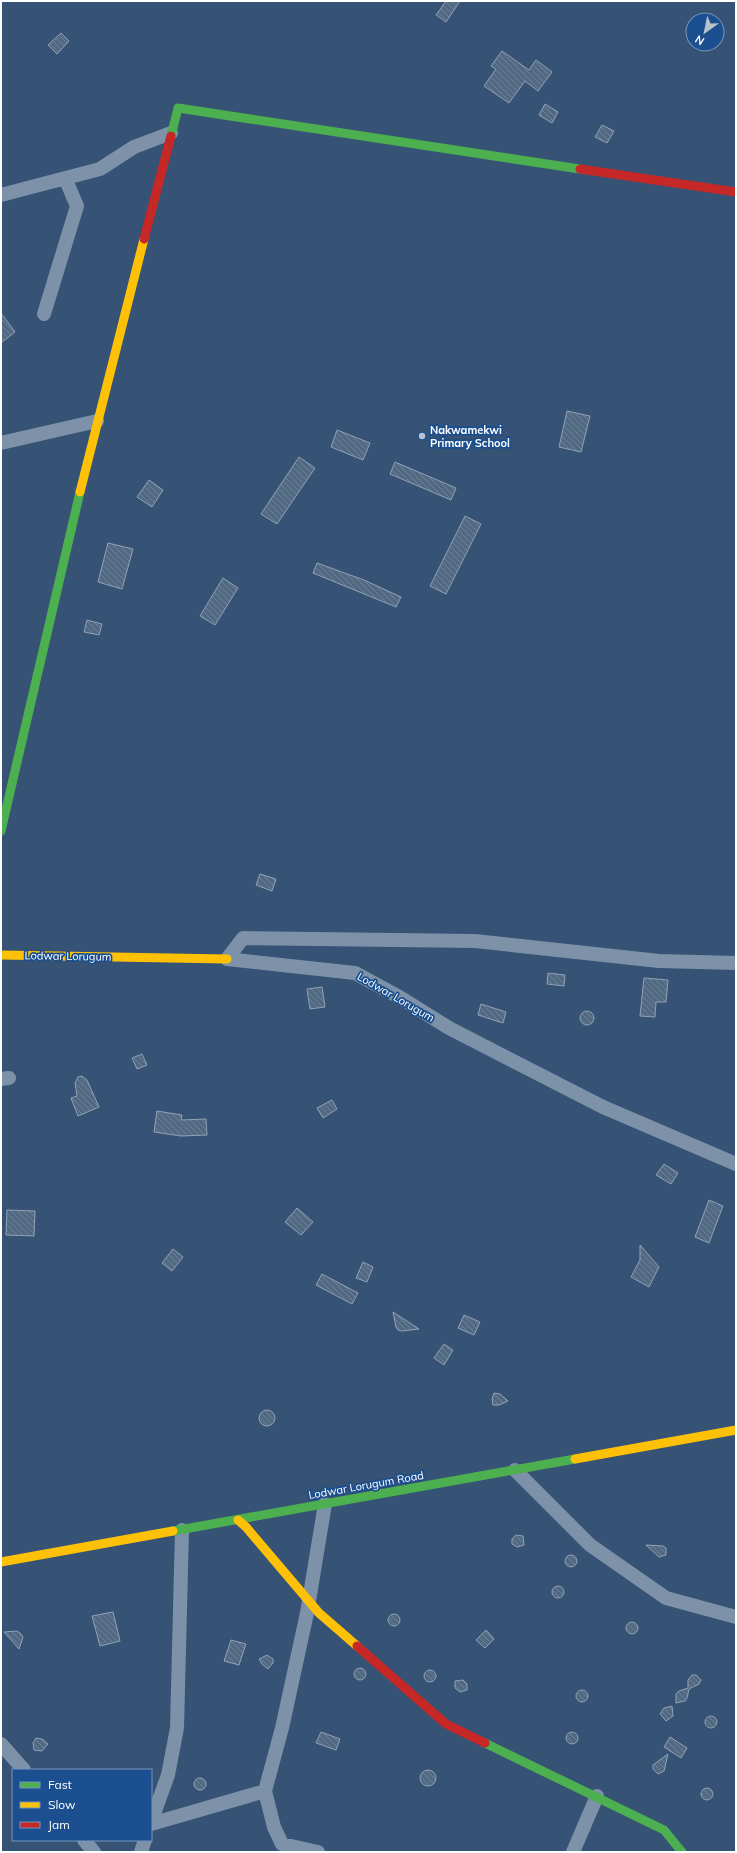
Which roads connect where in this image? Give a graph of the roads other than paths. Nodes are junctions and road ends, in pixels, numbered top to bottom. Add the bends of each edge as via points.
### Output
1 (171, 133) junction
2 (65, 178) junction
3 (736, 192) edge
4 (2, 196) edge
5 (44, 314) dead end
6 (97, 421) junction
7 (1, 443) edge
8 (1, 831) edge
9 (1, 955) edge
10 (227, 959) junction
11 (736, 964) edge
12 (736, 1164) edge
13 (736, 1430) edge
14 (515, 1470) junction
15 (325, 1504) junction
16 (238, 1520) junction
17 (182, 1530) junction
18 (1, 1562) edge
19 (308, 1601) junction
20 (736, 1617) edge
21 (1, 1744) edge
22 (23, 1769) edge
23 (265, 1791) junction
24 (597, 1796) junction
25 (152, 1820) edge
26 (152, 1823) edge
27 (85, 1841) edge
28 (145, 1841) edge
29 (94, 1852) edge
30 (141, 1852) edge
31 (318, 1852) edge
32 (573, 1852) edge
33 (682, 1852) edge

1 - 2 street via 134,147 100,169
1 - 3 street via 178,108
1 - 6 street
2 - 4 street
2 - 5 street via 77,206
6 - 7 street
6 - 8 street
9 - 10 street, Lodwar Lorugum
10 - 11 street via 243,938 475,941 659,961
10 - 12 street, Lodwar Lorugum via 355,973 402,998 449,1028 602,1107
13 - 14 street, Lodwar Lorugum Road
14 - 15 street, Lodwar Lorugum Road
14 - 20 street via 590,1545 666,1598
15 - 16 street, Lodwar Lorugum Road
15 - 19 street
16 - 17 street, Lodwar Lorugum Road
16 - 19 street
17 - 18 street, Lodwar Lorugum Road
17 - 25 street via 177,1728 168,1775
19 - 23 street via 282,1728
19 - 24 street via 446,1724
21 - 22 street
23 - 26 street
23 - 31 street via 274,1828 282,1844
24 - 32 street
24 - 33 street via 664,1830
27 - 29 street
28 - 30 street

